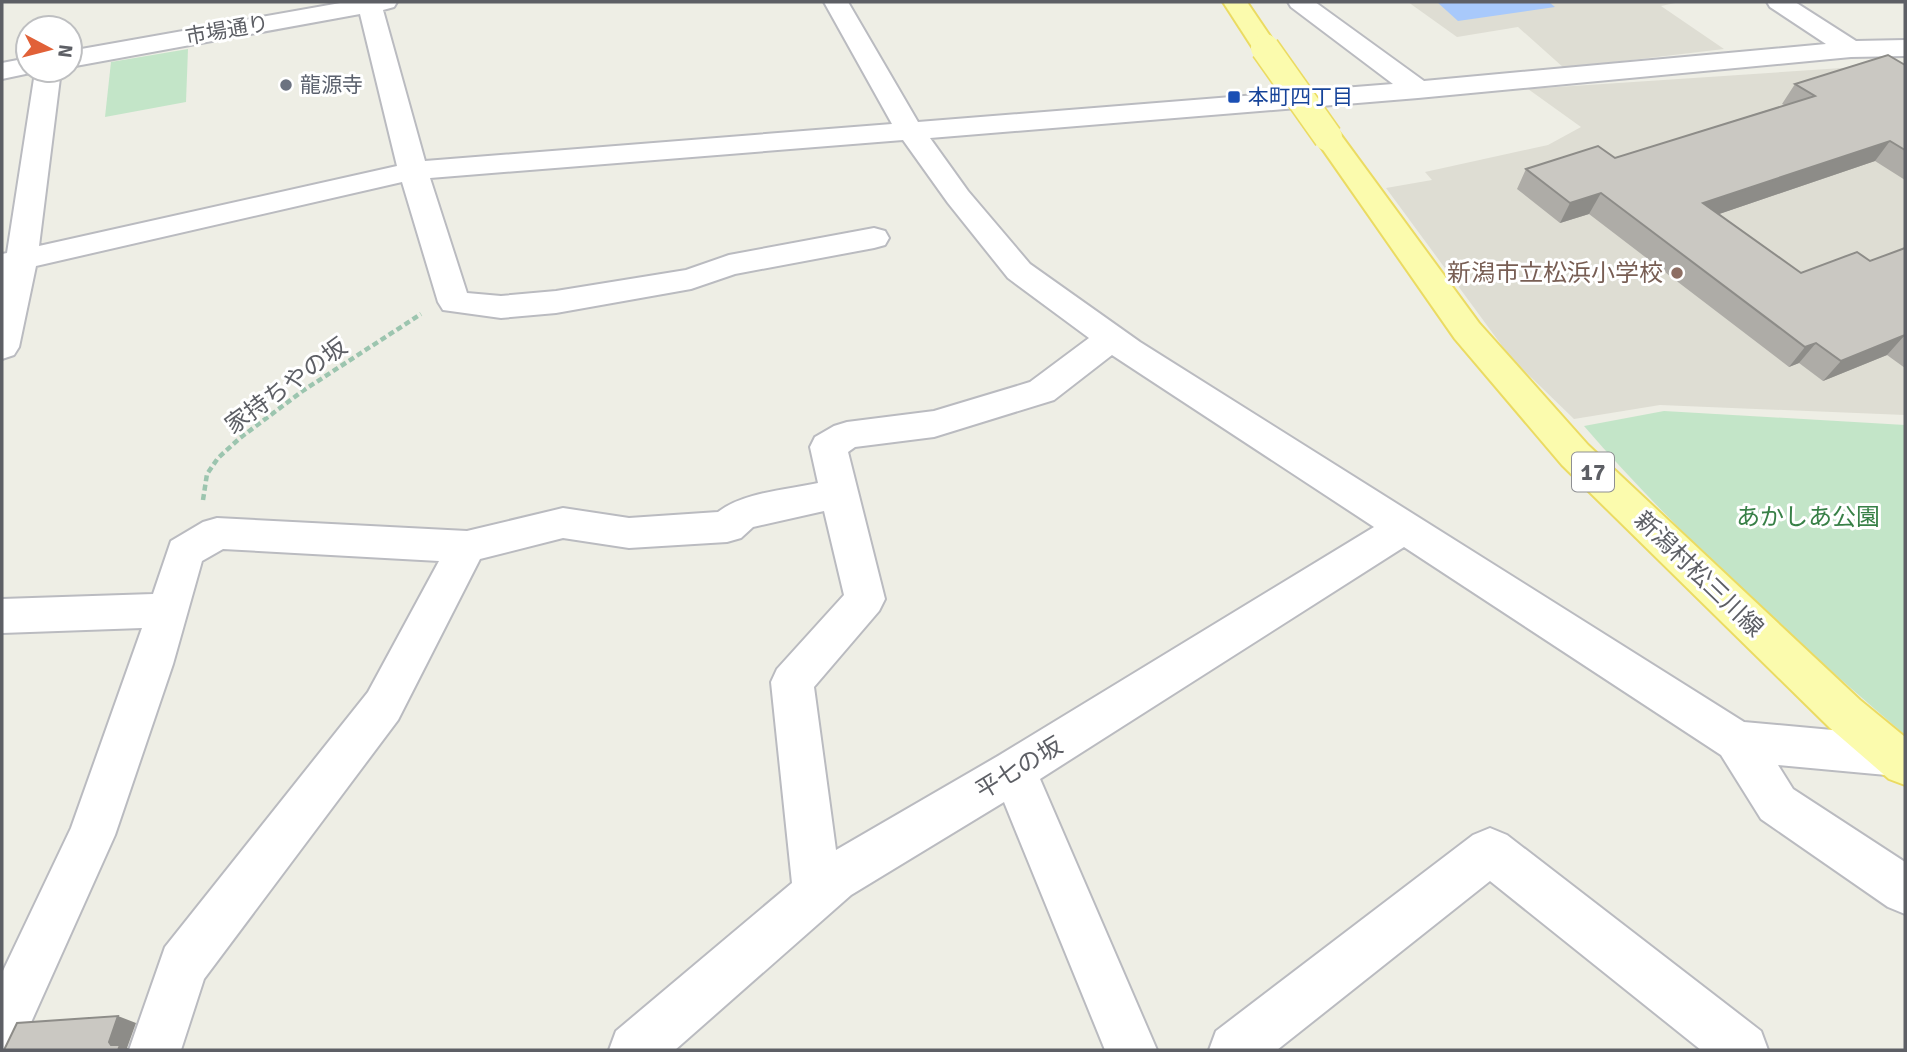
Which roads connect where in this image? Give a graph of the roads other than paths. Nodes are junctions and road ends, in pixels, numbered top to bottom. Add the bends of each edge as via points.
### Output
1 (835, 2) edge
2 (1235, 2) edge
3 (1300, 2) edge
4 (1779, 2) edge
5 (374, 3) edge
6 (1905, 48) edge
7 (1852, 49) junction
8 (84, 56) edge
9 (45, 84) edge
10 (1418, 90) junction
11 (912, 130) junction
12 (413, 171) junction
13 (874, 238) dead end
14 (12, 262) edge
15 (1111, 338) junction
16 (2, 347) edge
17 (839, 493) junction
18 (1406, 527) junction
19 (467, 547) junction
20 (168, 610) junction
21 (2, 617) edge
22 (1737, 741) junction
23 (1901, 760) edge
24 (1014, 771) junction
25 (1905, 890) edge
26 (817, 892) junction
27 (2, 1029) edge
28 (648, 1045) edge
29 (155, 1050) edge
30 (1130, 1050) edge
31 (1235, 1050) edge
32 (1742, 1050) edge

1 - 11 street
2 - 23 main road, 新潟村松三川線 / 17, bridge via 1467,331 1575,455 1845,714
3 - 10 street
4 - 7 street
5 - 8 street, 市場通り
5 - 12 street
6 - 7 street
7 - 10 street
9 - 14 street
10 - 11 street
11 - 12 street
11 - 15 street via 958,197 1019,271
12 - 13 street via 454,302 476,306 556,302 691,279 729,265
12 - 14 street
14 - 16 street
15 - 17 street via 1042,391 934,424 847,436 828,447
15 - 18 street
17 - 19 street via 742,515 727,527 629,533 563,523
17 - 26 street via 865,599 792,682
18 - 22 street
18 - 24 street, 平七の坂
19 - 20 street via 217,533 185,552
19 - 29 street via 383,706 183,965
20 - 21 street
20 - 27 street via 92,835
22 - 23 street
22 - 25 street via 1777,804
24 - 26 street, 平七の坂
24 - 30 street
26 - 28 street, 平七の坂
31 - 32 street via 1490,851

